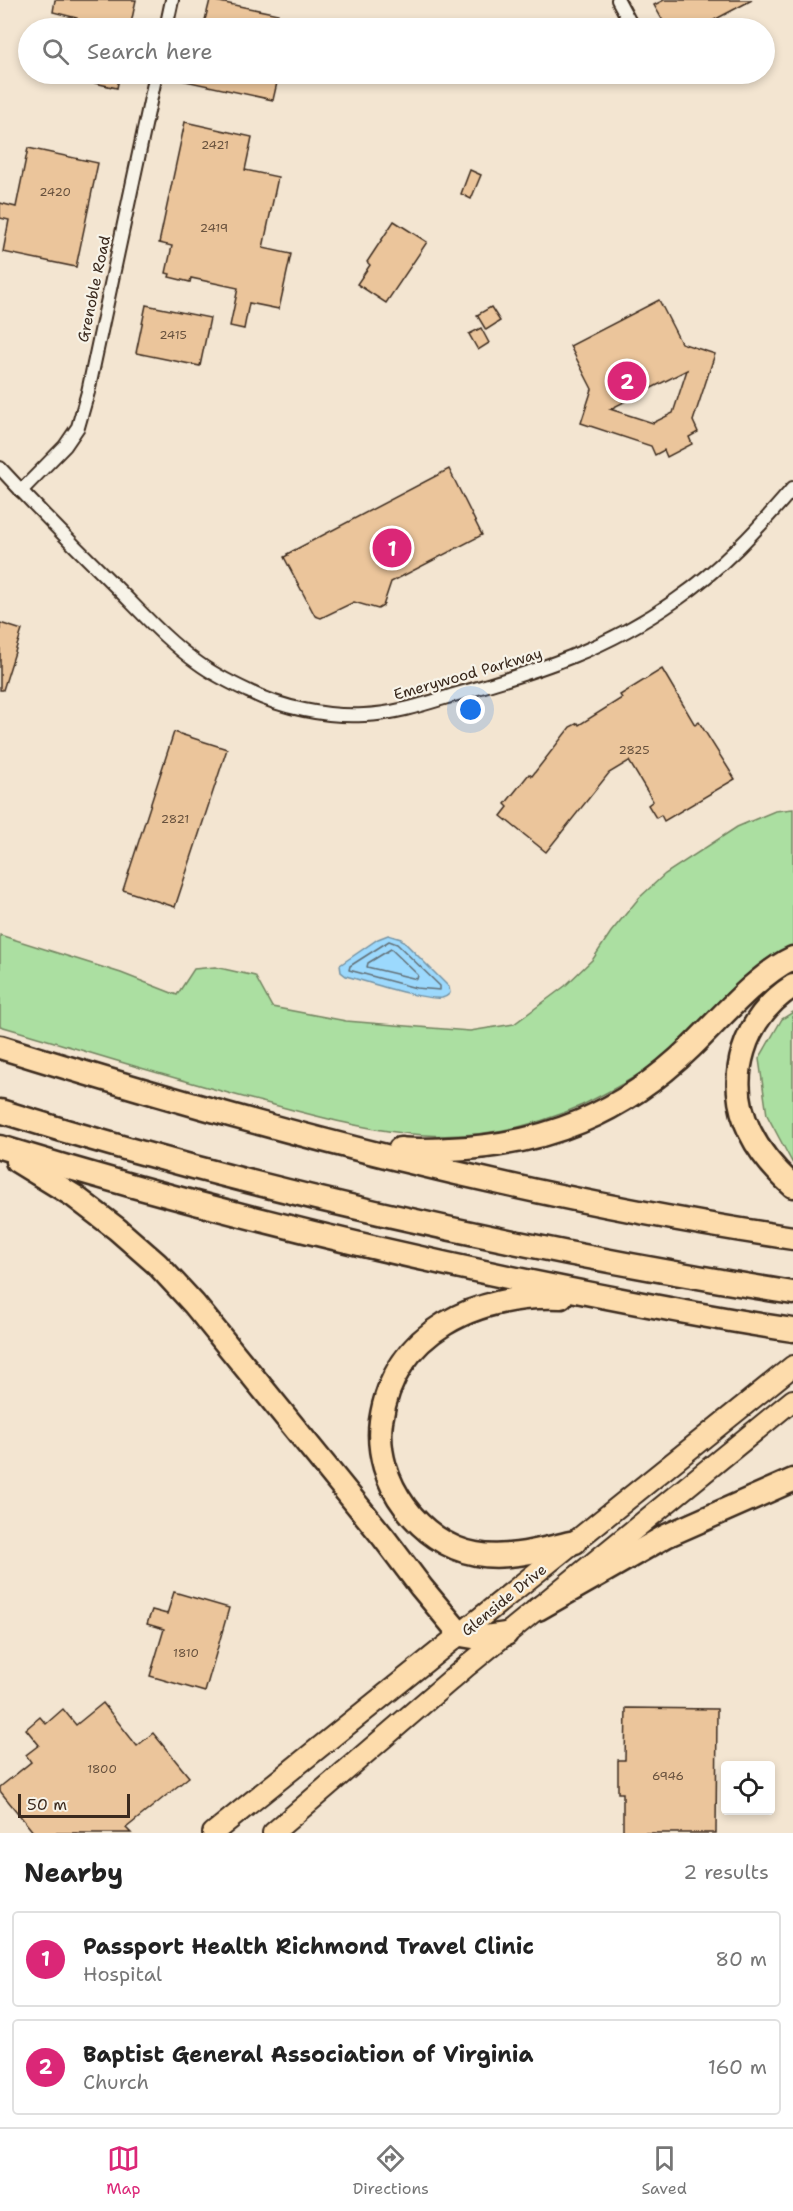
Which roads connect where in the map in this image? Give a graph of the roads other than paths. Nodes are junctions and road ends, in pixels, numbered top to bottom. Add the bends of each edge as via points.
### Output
1 (172, 0) edge
2 (618, 0) edge
3 (168, 18) edge
4 (628, 18) edge
5 (154, 84) edge
6 (0, 468) edge
7 (793, 488) edge
8 (21, 491) junction
9 (793, 958) edge
10 (793, 987) edge
11 (0, 1047) edge
12 (0, 1111) edge
13 (335, 1144) junction
14 (0, 1147) edge
15 (0, 1152) edge
16 (793, 1186) edge
17 (793, 1238) edge
18 (793, 1293) edge
19 (658, 1307) junction
20 (793, 1330) edge
21 (793, 1366) edge
22 (793, 1400) edge
23 (793, 1480) edge
24 (575, 1542) junction
25 (538, 1609) junction
26 (506, 1634) junction
27 (461, 1635) junction
28 (213, 1833) edge
29 (273, 1833) edge

1 - 3 street
2 - 4 street
5 - 8 street, Grenoble Road via 78,427
6 - 8 street, Emerywood Parkway
7 - 8 street, Emerywood Parkway via 737,550 676,601 620,636 565,661 508,680 401,710 365,715 314,712 283,704 250,692 200,664 169,639
9 - 13 highway via 768,973 656,1077 574,1126 519,1142 469,1148 413,1151
10 - 16 highway via 757,1020 742,1054 738,1085 751,1135 775,1169
11 - 13 highway
12 - 18 highway via 267,1188 562,1253
13 - 17 highway via 593,1204
14 - 19 highway via 303,1231
15 - 27 highway via 74,1196 157,1264 224,1338
19 - 20 highway
19 - 24 highway via 544,1297 474,1309 424,1338 391,1384 381,1426 383,1459 400,1501 427,1530 454,1547 493,1556
21 - 24 main road, Glenside Drive
22 - 25 main road, Glenside Drive
23 - 25 highway via 666,1536
24 - 27 main road, Glenside Drive
25 - 26 main road, Glenside Drive
26 - 27 highway via 479,1638
26 - 29 main road, Glenside Drive
27 - 28 main road, Glenside Drive

